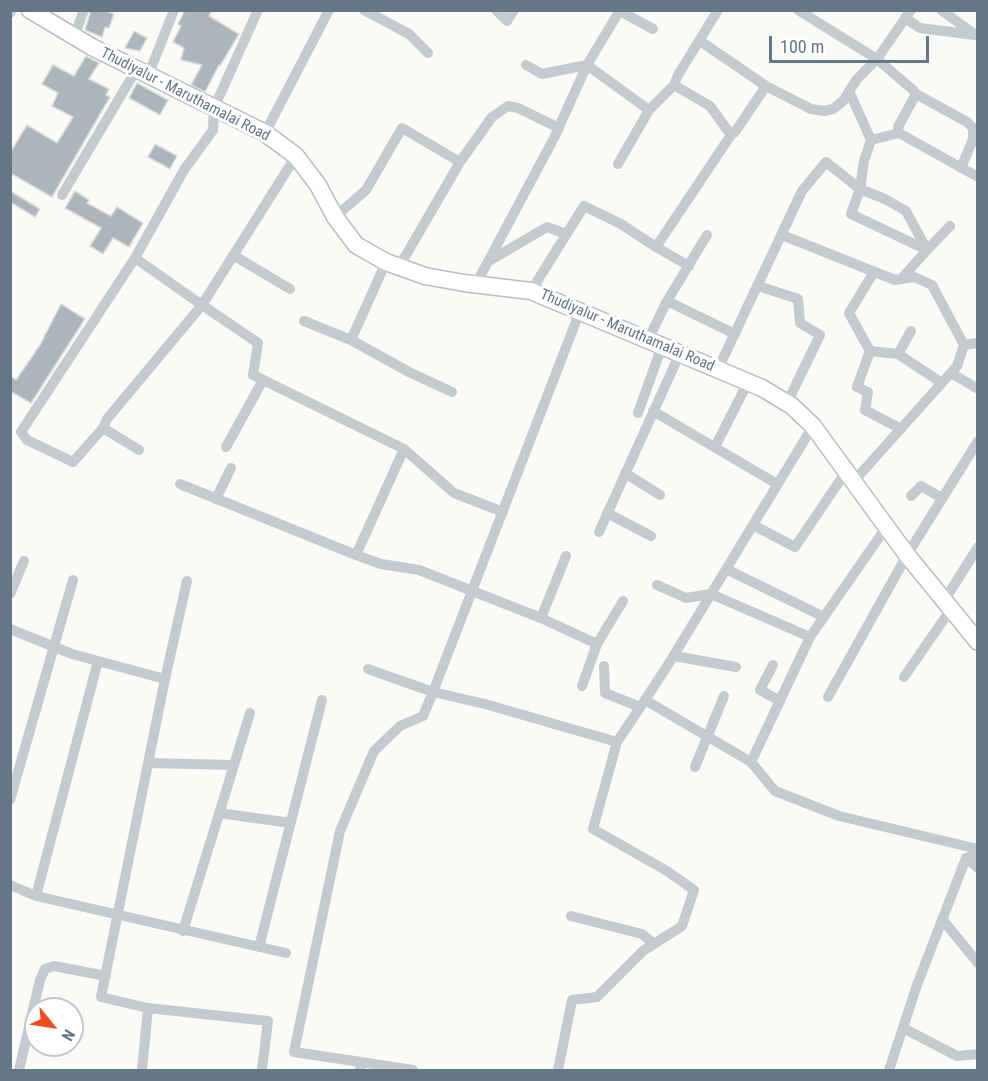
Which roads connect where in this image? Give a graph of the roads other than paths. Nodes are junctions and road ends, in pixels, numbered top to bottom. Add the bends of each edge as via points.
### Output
1 (30, 10) edge
2 (84, 10) edge
3 (174, 10) edge
4 (258, 10) edge
5 (329, 10) edge
6 (364, 10) edge
7 (496, 10) edge
8 (514, 10) edge
9 (717, 10) edge
10 (798, 10) edge
11 (822, 10) edge
12 (941, 10) edge
13 (620, 11) edge
14 (908, 14) edge
15 (815, 21) junction
16 (653, 29) dead end
17 (976, 35) edge
18 (74, 37) junction
19 (700, 41) junction
20 (428, 53) dead end
21 (877, 59) junction
22 (526, 65) dead end
23 (587, 65) junction
24 (142, 73) junction
25 (674, 84) junction
26 (766, 86) junction
27 (849, 91) junction
28 (916, 94) junction
29 (214, 108) junction
30 (649, 110) junction
31 (559, 128) junction
32 (265, 133) junction
33 (899, 133) junction
34 (731, 135) junction
35 (871, 140) junction
36 (296, 156) junction
37 (460, 162) junction
38 (618, 164) dead end
39 (961, 168) junction
40 (978, 177) edge
41 (860, 189) junction
42 (62, 195) dead end
43 (336, 217) junction
44 (951, 226) dead end
45 (566, 234) junction
46 (707, 235) dead end
47 (782, 235) junction
48 (656, 247) junction
49 (927, 250) junction
50 (233, 255) junction
51 (135, 258) junction
52 (488, 261) junction
53 (392, 264) junction
54 (689, 266) junction
55 (874, 272) junction
56 (902, 278) junction
57 (476, 284) junction
58 (758, 286) junction
59 (290, 289) dead end
60 (531, 291) junction
61 (667, 301) junction
62 (202, 305) junction
63 (579, 311) junction
64 (304, 321) dead end
65 (911, 331) dead end
66 (735, 334) junction
67 (351, 340) junction
68 (655, 343) junction
69 (978, 343) edge
70 (964, 345) junction
71 (870, 351) junction
72 (680, 353) junction
73 (898, 354) junction
74 (718, 369) junction
75 (951, 373) junction
76 (263, 380) junction
77 (748, 382) junction
78 (942, 383) junction
79 (978, 389) edge
80 (452, 392) dead end
81 (787, 403) junction
82 (653, 411) junction
83 (638, 413) dead end
84 (813, 426) junction
85 (104, 428) junction
86 (901, 429) junction
87 (976, 446) edge
88 (226, 447) dead end
89 (715, 447) junction
90 (404, 449) junction
91 (139, 450) dead end
92 (231, 468) dead end
93 (625, 473) junction
94 (850, 475) junction
95 (180, 484) dead end
96 (777, 484) junction
97 (660, 495) dead end
98 (911, 496) dead end
99 (942, 498) junction
100 (216, 499) junction
101 (503, 512) junction
102 (607, 513) junction
103 (753, 525) junction
104 (887, 526) junction
105 (599, 532) dead end
106 (651, 536) dead end
107 (978, 547) edge
108 (356, 555) junction
109 (907, 555) junction
110 (566, 556) dead end
111 (24, 561) dead end
112 (726, 569) junction
113 (72, 580) dead end
114 (187, 581) dead end
115 (657, 585) dead end
116 (472, 591) junction
117 (10, 594) edge
118 (711, 594) junction
119 (623, 602) dead end
120 (948, 605) junction
121 (824, 617) junction
122 (542, 618) junction
123 (10, 629) edge
124 (810, 636) junction
125 (978, 642) edge
126 (597, 644) junction
127 (53, 646) junction
128 (674, 656) junction
129 (98, 661) junction
130 (773, 665) dead end
131 (604, 666) dead end
132 (736, 667) dead end
133 (368, 669) dead end
134 (904, 676) dead end
135 (165, 679) junction
136 (582, 686) dead end
137 (433, 692) junction
138 (724, 696) dead end
139 (828, 697) dead end
140 (322, 699) dead end
141 (780, 701) junction
142 (642, 704) junction
143 (250, 713) dead end
144 (708, 736) junction
145 (617, 742) junction
146 (752, 762) junction
147 (148, 764) junction
148 (234, 765) junction
149 (695, 767) dead end
150 (10, 800) edge
151 (219, 813) junction
152 (291, 823) junction
153 (978, 849) edge
154 (978, 854) edge
155 (966, 858) junction
156 (978, 868) edge
157 (10, 885) edge
158 (36, 896) junction
159 (117, 916) junction
160 (571, 916) dead end
161 (942, 919) junction
162 (183, 931) junction
163 (654, 944) junction
164 (259, 947) junction
165 (286, 953) dead end
166 (978, 963) edge
167 (106, 976) junction
168 (148, 1008) junction
169 (903, 1028) junction
170 (978, 1054) edge
171 (360, 1066) edge
172 (19, 1071) edge
173 (142, 1071) edge
174 (262, 1071) edge
175 (413, 1071) edge
176 (558, 1071) edge
177 (889, 1071) edge

1 - 18 main road, Thudiyalur - Maruthamalai Road
2 - 18 street
3 - 24 street
4 - 29 street
5 - 32 street
6 - 20 street via 409,34
7 - 8 street via 507,21
9 - 19 street
10 - 15 street
11 - 15 street
12 - 17 street
13 - 16 street
13 - 23 street
14 - 17 street via 920,28
14 - 21 street
15 - 21 street
18 - 24 main road, Thudiyalur - Maruthamalai Road
19 - 25 street
19 - 26 street
21 - 27 street
21 - 28 street
22 - 23 street via 542,74
23 - 30 street
23 - 31 street
24 - 29 main road, Thudiyalur - Maruthamalai Road
24 - 42 street
25 - 30 street
25 - 34 street via 710,106
26 - 27 street via 811,109 824,111 833,109
26 - 34 street
27 - 35 street
28 - 33 street via 898,127
28 - 39 street via 973,128
29 - 32 main road, Thudiyalur - Maruthamalai Road
29 - 51 street via 213,130 184,170
30 - 38 street
31 - 37 street via 508,106 492,117
31 - 52 street
32 - 36 main road, Thudiyalur - Maruthamalai Road
33 - 35 street
33 - 39 street
34 - 48 street
35 - 41 street
36 - 43 main road, Thudiyalur - Maruthamalai Road
36 - 50 street
37 - 43 street via 402,128 366,190
37 - 53 street
39 - 40 street
41 - 47 street via 826,162 802,191
41 - 49 street via 906,211
41 - 49 street via 851,214
43 - 53 main road, Thudiyalur - Maruthamalai Road via 356,245
44 - 49 street
45 - 48 street via 584,206
45 - 52 street via 547,228
45 - 60 street
46 - 54 street
47 - 55 street
47 - 58 street
48 - 54 street
49 - 56 street
50 - 59 street
50 - 62 street
51 - 62 street
51 - 85 street via 21,432 27,440 73,462
52 - 57 street
53 - 57 main road, Thudiyalur - Maruthamalai Road via 425,276
53 - 67 street
54 - 61 street
55 - 56 street via 895,280
55 - 71 street via 849,314
56 - 70 street via 914,277 932,285
57 - 60 main road, Thudiyalur - Maruthamalai Road
58 - 66 street
58 - 81 street via 798,299 800,323 820,335
60 - 63 main road, Thudiyalur - Maruthamalai Road
61 - 66 street
61 - 68 street
62 - 76 street via 258,343 253,375
62 - 85 street via 107,419
63 - 68 main road, Thudiyalur - Maruthamalai Road
63 - 101 street
64 - 67 street
65 - 73 street
66 - 74 street
67 - 80 street
68 - 72 main road, Thudiyalur - Maruthamalai Road
68 - 83 street
69 - 70 street
70 - 75 street
71 - 73 street
71 - 86 street via 857,387 868,392 865,410
72 - 74 main road, Thudiyalur - Maruthamalai Road
72 - 82 street
73 - 78 street
74 - 77 main road, Thudiyalur - Maruthamalai Road
75 - 78 street
75 - 79 street
76 - 88 street
76 - 90 street
77 - 81 main road, Thudiyalur - Maruthamalai Road
77 - 89 street
78 - 86 street
81 - 84 main road, Thudiyalur - Maruthamalai Road
82 - 89 street
82 - 93 street
84 - 94 main road, Thudiyalur - Maruthamalai Road
84 - 96 street
85 - 91 street
86 - 94 street
87 - 99 street
89 - 96 street
90 - 101 street via 454,494
90 - 108 street
92 - 100 street
93 - 97 street
93 - 102 street
94 - 103 street via 795,547
94 - 104 main road, Thudiyalur - Maruthamalai Road
95 - 100 street
96 - 103 street
98 - 99 street via 921,486
99 - 109 street
100 - 108 street
101 - 116 street
102 - 105 street
102 - 106 street
103 - 112 street
104 - 109 main road, Thudiyalur - Maruthamalai Road
104 - 121 street
107 - 120 street
108 - 116 street via 419,570
109 - 120 main road, Thudiyalur - Maruthamalai Road
109 - 139 street
110 - 122 street
111 - 117 street
112 - 118 street
112 - 121 street
113 - 127 street
114 - 135 street
115 - 118 street via 686,598
116 - 122 street
116 - 137 street
118 - 124 street
118 - 128 street
119 - 126 street
120 - 125 main road, Thudiyalur - Maruthamalai Road
120 - 134 street
121 - 124 street
122 - 126 street
123 - 127 street
124 - 141 street
126 - 136 street
127 - 129 street
127 - 150 street
128 - 132 street
128 - 142 street
129 - 135 street
129 - 158 street
130 - 141 street via 760,690
131 - 142 street via 605,693
133 - 137 street
135 - 147 street
137 - 145 street
137 - 171 street via 423,716 400,726 374,751 340,831 294,1052
138 - 144 street
140 - 152 street
141 - 146 street
142 - 144 street
142 - 145 street
143 - 148 street
144 - 146 street
144 - 149 street
145 - 163 street via 593,829 694,890 682,926
146 - 153 street via 775,791 839,816
147 - 148 street
147 - 159 street
148 - 151 street
151 - 152 street
151 - 162 street
152 - 164 street
154 - 155 street
155 - 156 street
155 - 161 street
157 - 158 street
158 - 159 street
159 - 162 street
159 - 167 street
160 - 163 street via 642,934
161 - 166 street
161 - 169 street
162 - 164 street
163 - 176 street via 597,997 573,1000
164 - 165 street
167 - 168 street via 101,998
167 - 172 street via 54,966 45,969
168 - 173 street
168 - 174 street via 268,1021
169 - 170 street via 957,1056
169 - 177 street
171 - 175 street

